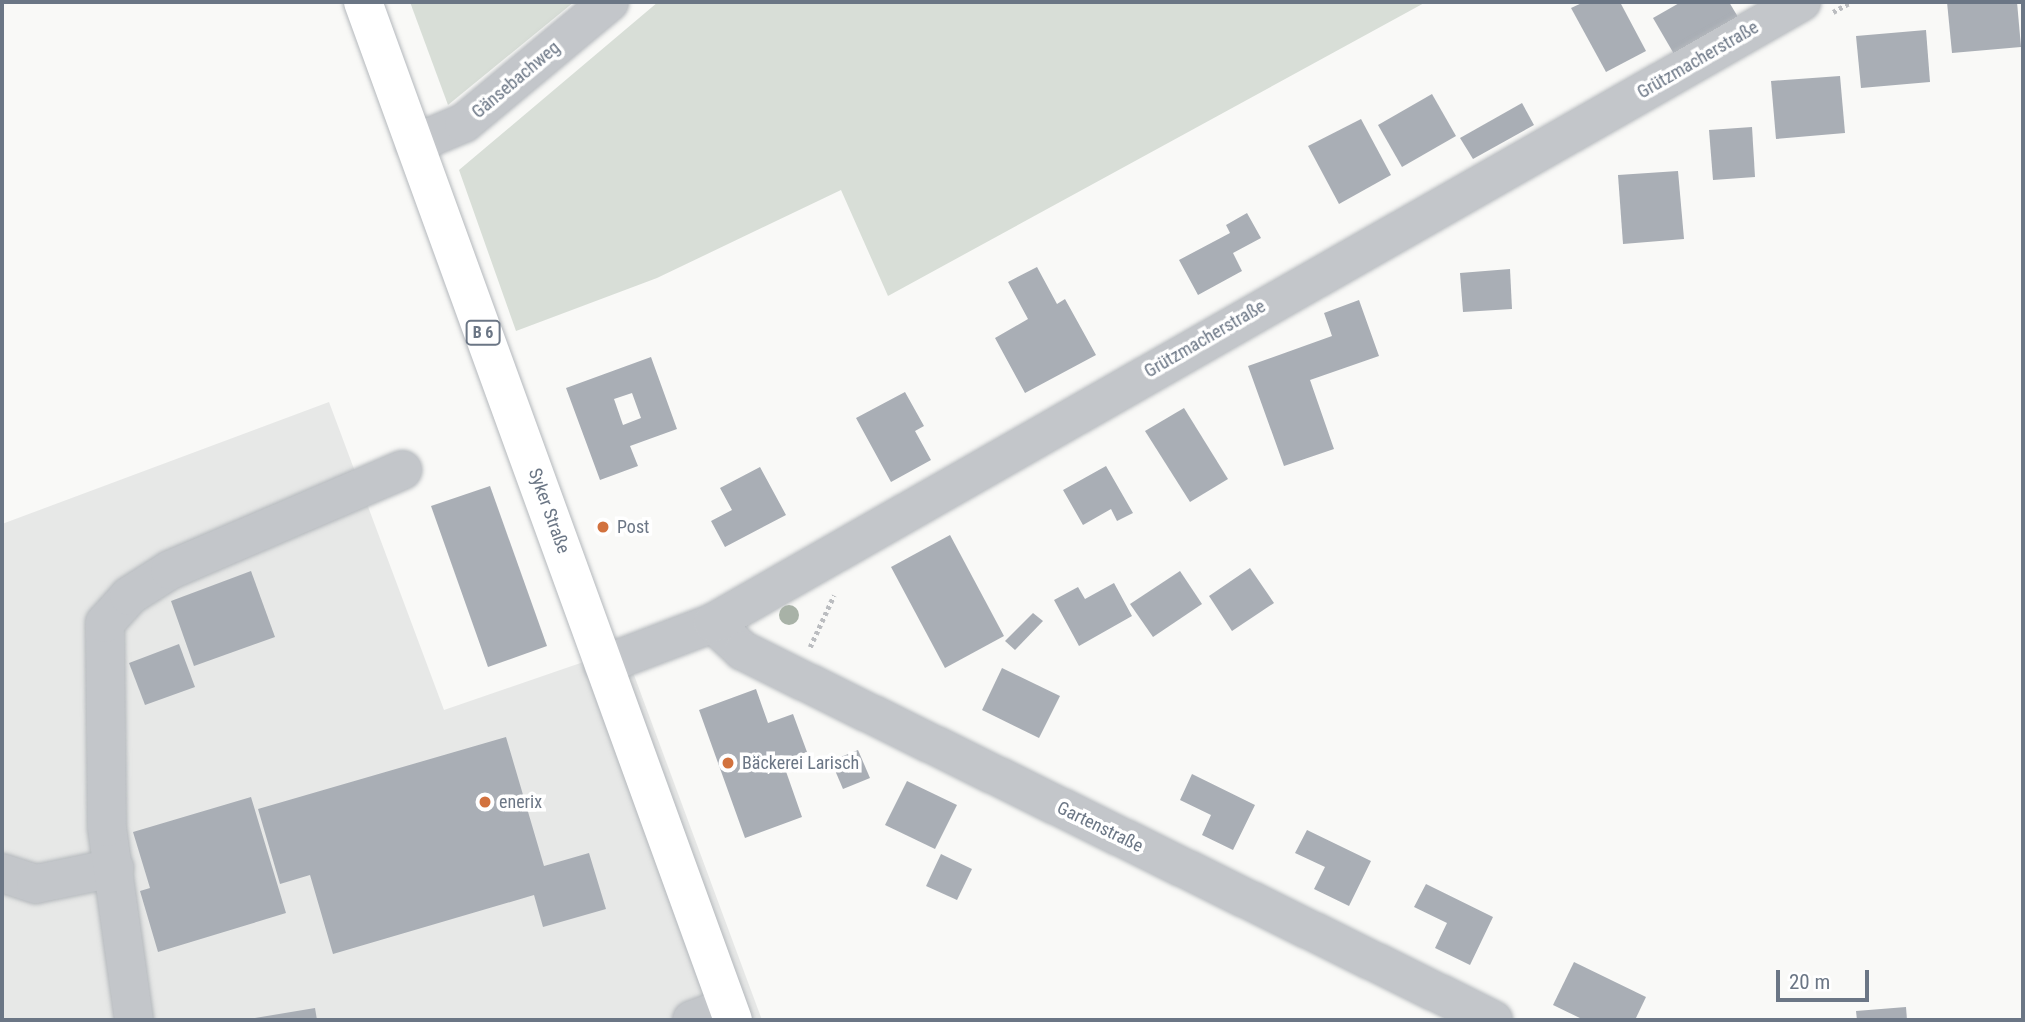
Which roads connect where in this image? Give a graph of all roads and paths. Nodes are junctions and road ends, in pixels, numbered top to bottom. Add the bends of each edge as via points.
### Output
1 (363, 2) edge
2 (609, 2) edge
3 (1801, 2) edge
4 (414, 144) junction
5 (401, 470) dead end
6 (713, 623) junction
7 (603, 665) junction
8 (114, 868) junction
9 (2, 873) edge
10 (731, 1014) edge
11 (134, 1020) edge
12 (692, 1020) edge
13 (1493, 1020) edge

1 - 4 main road, Syker Straße / B 6
2 - 4 street, Gänsebachweg via 464,123
3 - 6 street, Grützmacherstraße
4 - 7 main road, Syker Straße / B 6
5 - 8 street via 170,570 115,610 103,630 102,658 107,827
6 - 7 street, Grützmacherstraße
6 - 13 street, Gartenstraße via 743,651
7 - 10 main road, Syker Straße / B 6
8 - 9 street via 36,884
8 - 11 street
10 - 12 street

